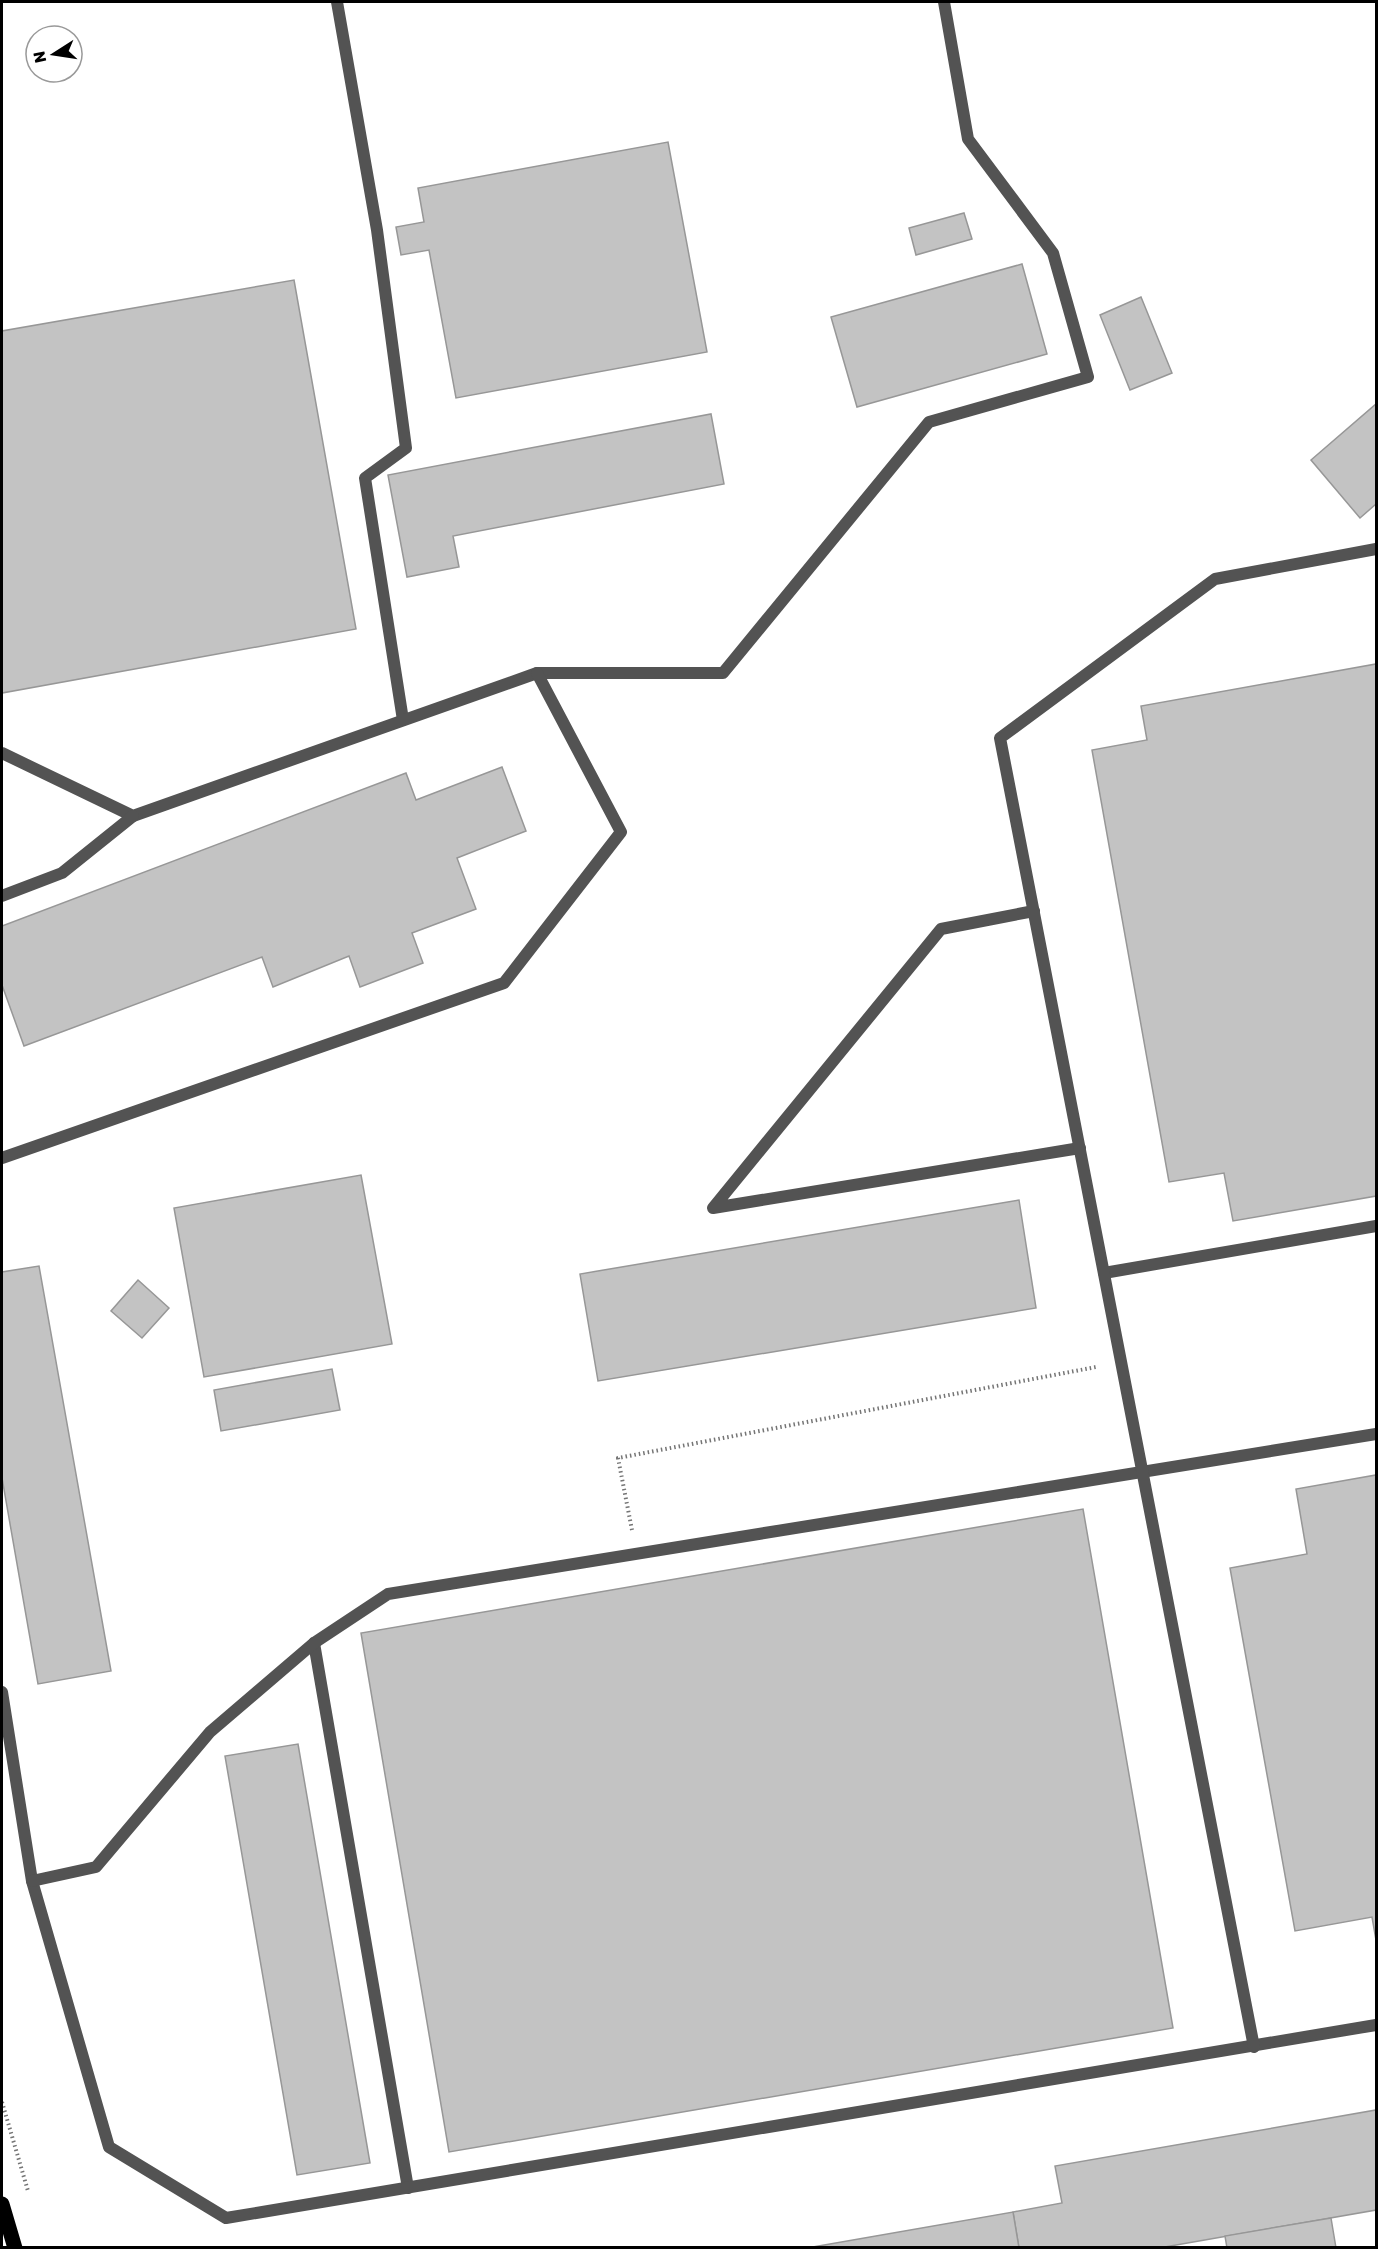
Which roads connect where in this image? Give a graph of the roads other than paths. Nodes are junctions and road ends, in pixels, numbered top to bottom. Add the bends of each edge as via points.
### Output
1 (338, 2) edge
2 (944, 2) edge
3 (1377, 549) edge
4 (537, 673) junction
5 (403, 720) junction
6 (2, 753) edge
7 (133, 816) junction
8 (2, 896) edge
9 (1034, 910) junction
10 (1080, 1148) junction
11 (2, 1158) edge
12 (1377, 1226) edge
13 (1104, 1273) junction
14 (1377, 1434) edge
15 (1143, 1473) junction
16 (314, 1643) junction
17 (2, 1692) edge
18 (32, 1881) junction
19 (1377, 2025) edge
20 (1254, 2047) junction
21 (408, 2188) junction
22 (2, 2204) edge
23 (15, 2247) edge

1 - 5 lane via 377,230 406,448 365,478
2 - 4 lane via 968,139 1053,253 1088,377 929,422 723,673
3 - 9 lane via 1215,579 1000,738
4 - 5 lane
4 - 11 lane via 621,832 504,983
5 - 7 lane
6 - 7 lane
7 - 8 lane via 62,873
9 - 10 lane
9 - 10 lane via 941,929 713,1208
10 - 13 lane
12 - 13 lane
13 - 15 lane
14 - 15 lane
15 - 16 lane via 388,1594
15 - 20 lane
16 - 18 lane via 210,1732 96,1867
16 - 21 lane
17 - 18 lane
18 - 21 lane via 109,2147 226,2218
19 - 20 lane
20 - 21 lane
22 - 23 main road

